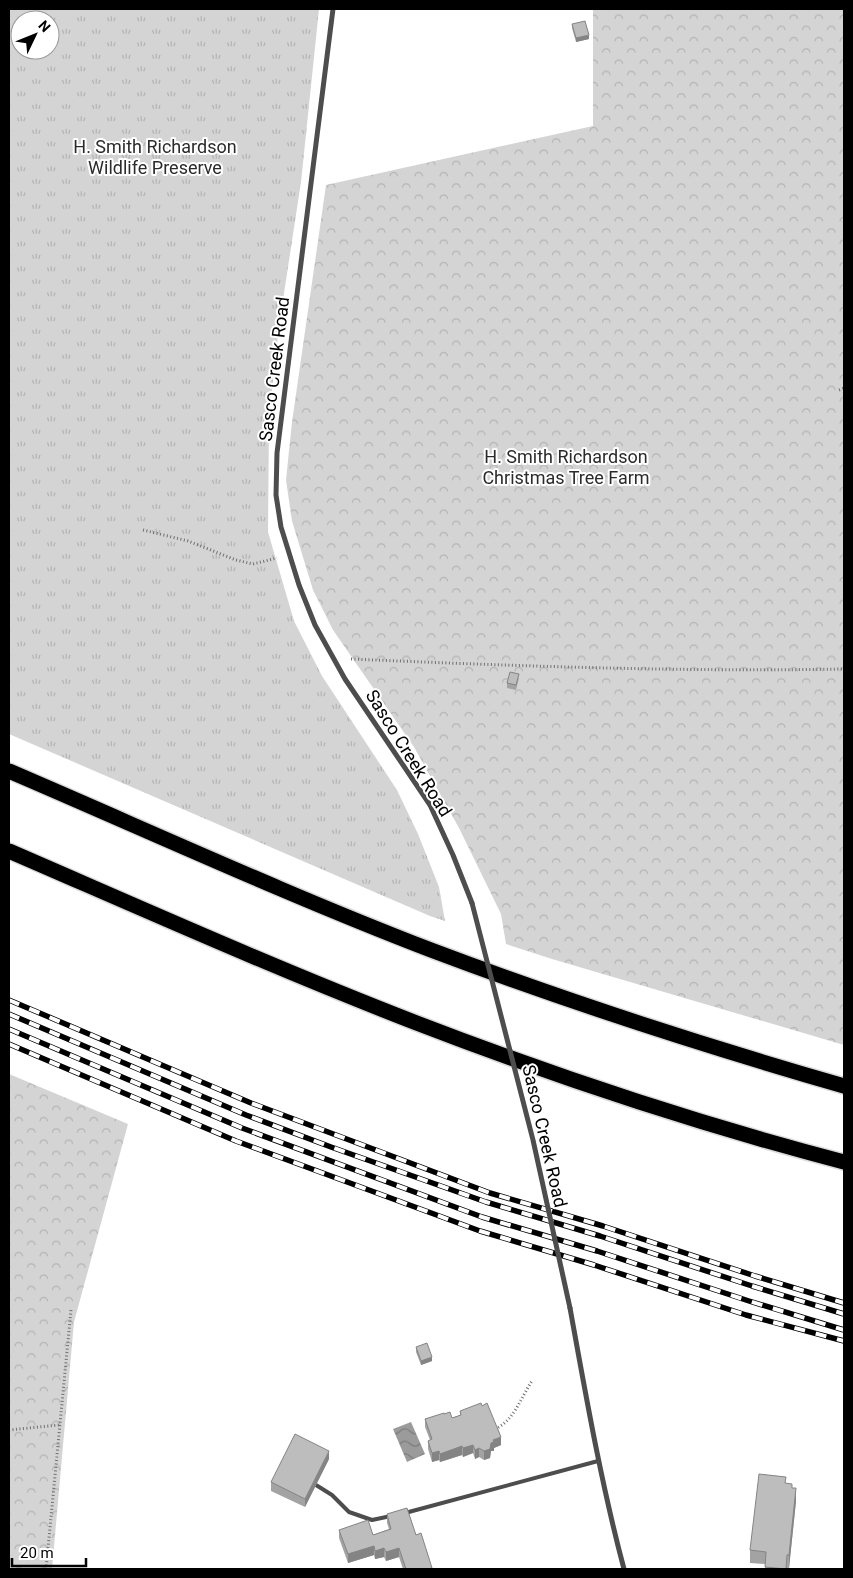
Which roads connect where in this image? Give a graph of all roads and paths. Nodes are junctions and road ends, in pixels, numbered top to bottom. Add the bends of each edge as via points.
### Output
1 (333, 9) edge
2 (844, 388) edge
3 (839, 390) dead end
4 (143, 530) dead end
5 (289, 554) junction
6 (333, 658) junction
7 (844, 669) edge
8 (9, 771) edge
9 (9, 851) edge
10 (844, 1086) edge
11 (844, 1162) edge
12 (71, 1310) dead end
13 (532, 1381) dead end
14 (60, 1425) junction
15 (495, 1429) edge
16 (9, 1430) edge
17 (598, 1461) junction
18 (316, 1485) edge
19 (46, 1569) edge
20 (624, 1569) edge

1 - 5 street, Sasco Creek Road via 277,453 278,503
2 - 3 path
4 - 5 path via 188,541 253,564
5 - 6 street, Sasco Creek Road via 315,625
6 - 7 path via 488,665
6 - 17 street, Sasco Creek Road, bridge via 430,804 472,903 533,1140 570,1308
8 - 10 highway via 430,950 634,1022
9 - 11 highway via 332,989 450,1035 666,1110
12 - 14 path
13 - 15 path via 508,1421
14 - 16 path
14 - 19 path
17 - 18 lane via 372,1520 349,1512
17 - 20 street, Sasco Creek Road

